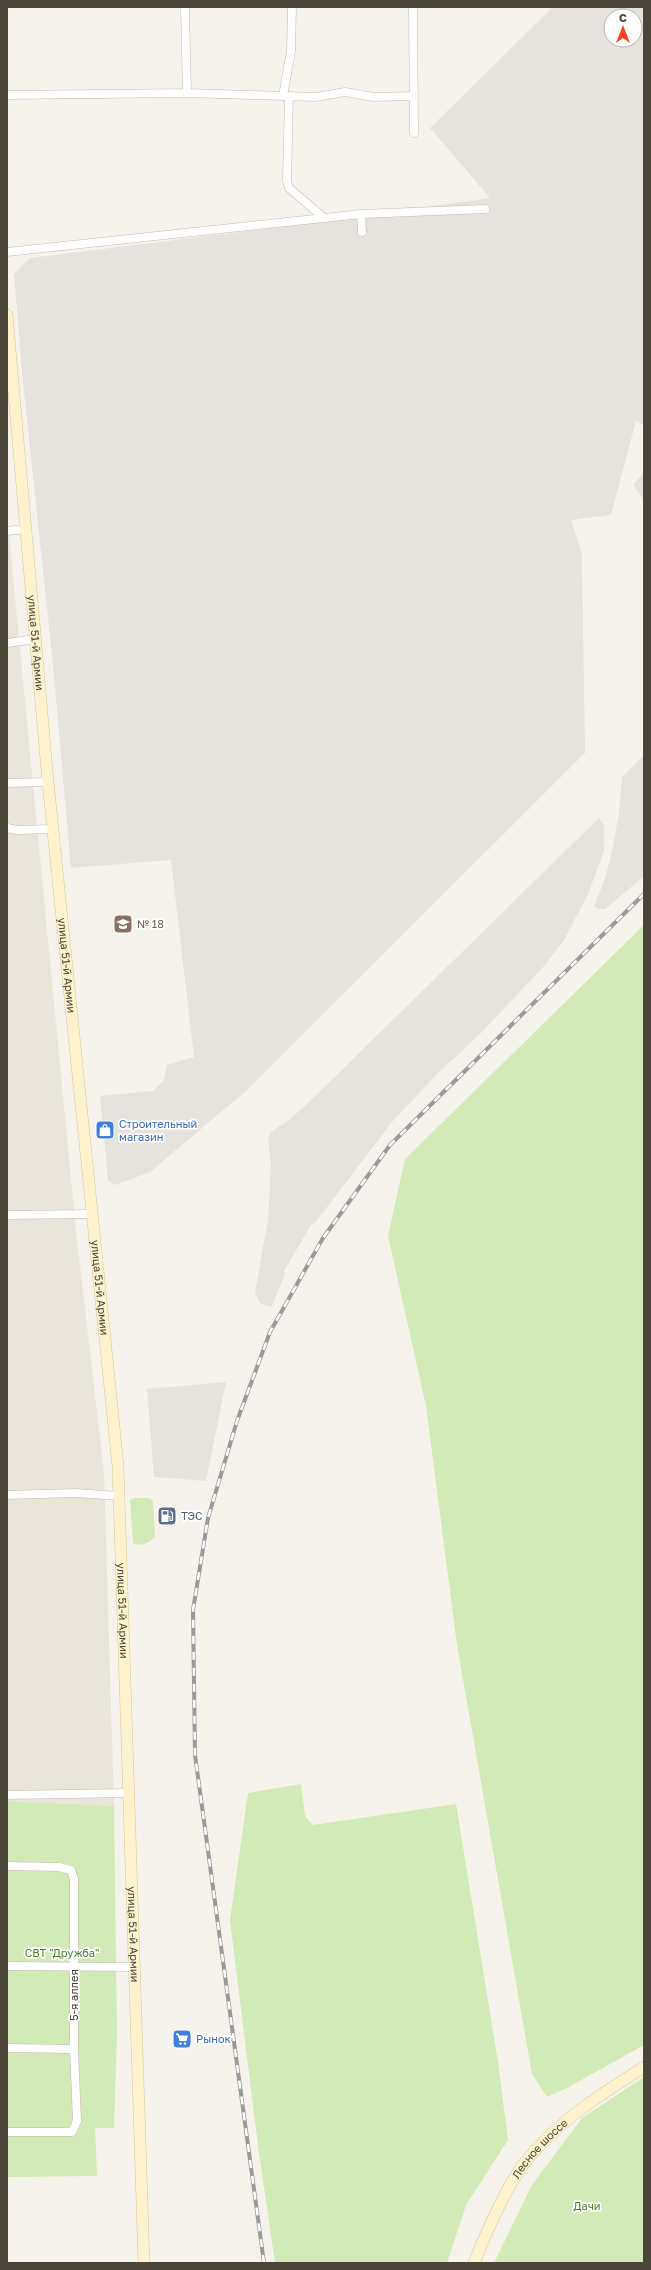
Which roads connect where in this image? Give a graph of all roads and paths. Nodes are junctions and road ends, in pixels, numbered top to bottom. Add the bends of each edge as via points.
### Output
1 (185, 7) edge
2 (292, 7) edge
3 (413, 7) edge
4 (187, 92) junction
5 (7, 95) edge
6 (286, 96) junction
7 (414, 96) junction
8 (414, 133) dead end
9 (485, 209) dead end
10 (361, 214) junction
11 (324, 218) junction
12 (362, 232) dead end
13 (7, 252) edge
14 (7, 315) edge
15 (7, 321) edge
16 (26, 529) junction
17 (7, 531) edge
18 (34, 639) junction
19 (7, 643) edge
20 (48, 782) junction
21 (7, 783) edge
22 (7, 828) edge
23 (52, 829) junction
24 (91, 1214) junction
25 (7, 1215) edge
26 (7, 1495) edge
27 (119, 1496) junction
28 (129, 1792) junction
29 (7, 1795) edge
30 (7, 1866) edge
31 (7, 1966) edge
32 (74, 1966) junction
33 (133, 1967) junction
34 (7, 2048) edge
35 (74, 2049) junction
36 (644, 2067) edge
37 (7, 2132) edge
38 (144, 2263) edge
39 (474, 2263) edge

1 - 4 street
2 - 6 street
3 - 7 street
4 - 5 street
4 - 6 street
6 - 7 street via 316,97 346,92 373,97
6 - 11 street via 289,188
7 - 8 street
9 - 10 street
10 - 11 street
10 - 12 street
11 - 13 street
14 - 15 main road, улица 51-й Армии
15 - 16 main road, улица 51-й Армии
16 - 17 street
16 - 18 main road, улица 51-й Армии
18 - 19 street
18 - 20 main road, улица 51-й Армии
20 - 21 street
20 - 23 main road, улица 51-й Армии
22 - 23 street
23 - 24 main road, улица 51-й Армии
24 - 25 street
24 - 27 main road, улица 51-й Армии via 111,1388
26 - 27 street via 75,1493
27 - 28 main road, улица 51-й Армии
28 - 29 street
28 - 33 main road, улица 51-й Армии
30 - 32 street, 5-я аллея via 59,1866 71,1870 74,1879
31 - 32 street
32 - 33 street
32 - 35 street, 5-я аллея
33 - 38 main road, улица 51-й Армии
34 - 35 street
35 - 37 street, 5-я аллея via 77,2121 72,2132
36 - 39 main road, Лесное шоссе via 578,2110 530,2155 517,2173

